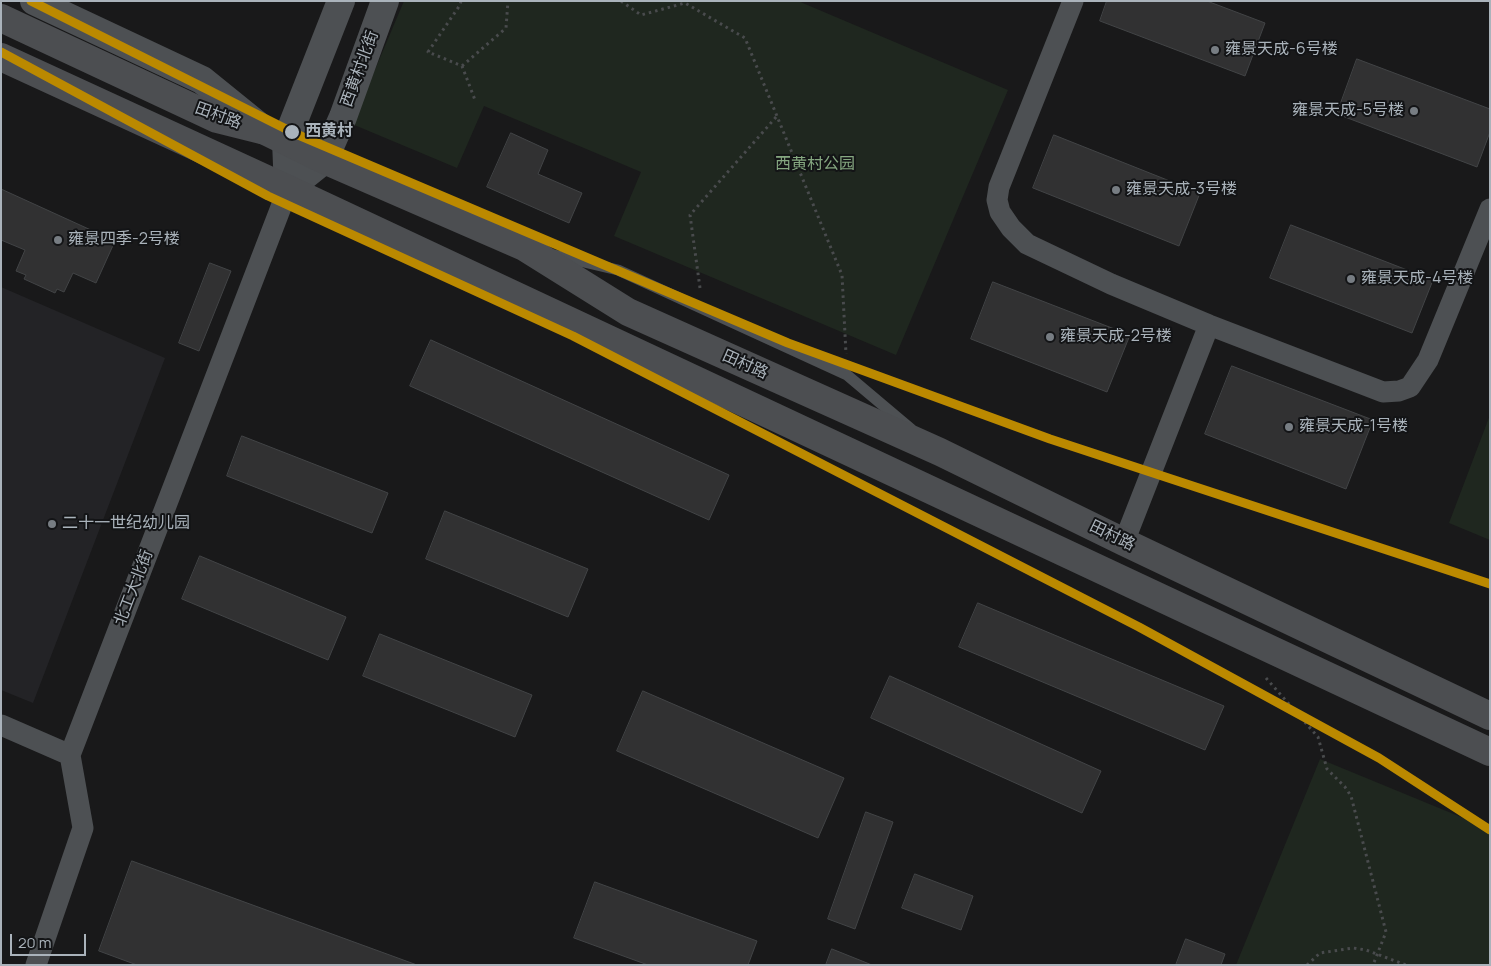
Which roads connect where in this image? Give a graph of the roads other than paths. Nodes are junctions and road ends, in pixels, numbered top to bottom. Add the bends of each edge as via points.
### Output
1 (34, 1) edge
2 (341, 1) edge
3 (384, 1) edge
4 (1073, 1) edge
5 (1, 18) edge
6 (1, 57) edge
7 (276, 136) junction
8 (324, 160) junction
9 (288, 188) junction
10 (1490, 209) edge
11 (524, 248) junction
12 (1209, 325) junction
13 (940, 452) junction
14 (1124, 542) junction
15 (1490, 716) edge
16 (1, 725) edge
17 (1490, 752) edge
18 (70, 755) junction
19 (36, 965) edge

1 - 7 street via 202,80
2 - 7 street
3 - 8 street, 西黄村北街 via 343,117
4 - 12 street via 998,187 1000,212 1027,244
5 - 7 main road, 田村路 via 217,119
6 - 9 main road, 田村路
7 - 8 main road, 田村路
7 - 9 street
8 - 9 street, 西黄村北街
8 - 11 main road, 田村路
9 - 17 main road, 田村路
9 - 18 street, 北工大北街
10 - 12 street via 1428,360 1410,387 1383,392
11 - 13 main road, 田村路 via 628,312
11 - 13 lane via 618,270 846,375
12 - 14 street
13 - 14 main road, 田村路
14 - 15 main road, 田村路
16 - 18 street
18 - 19 street via 83,828

